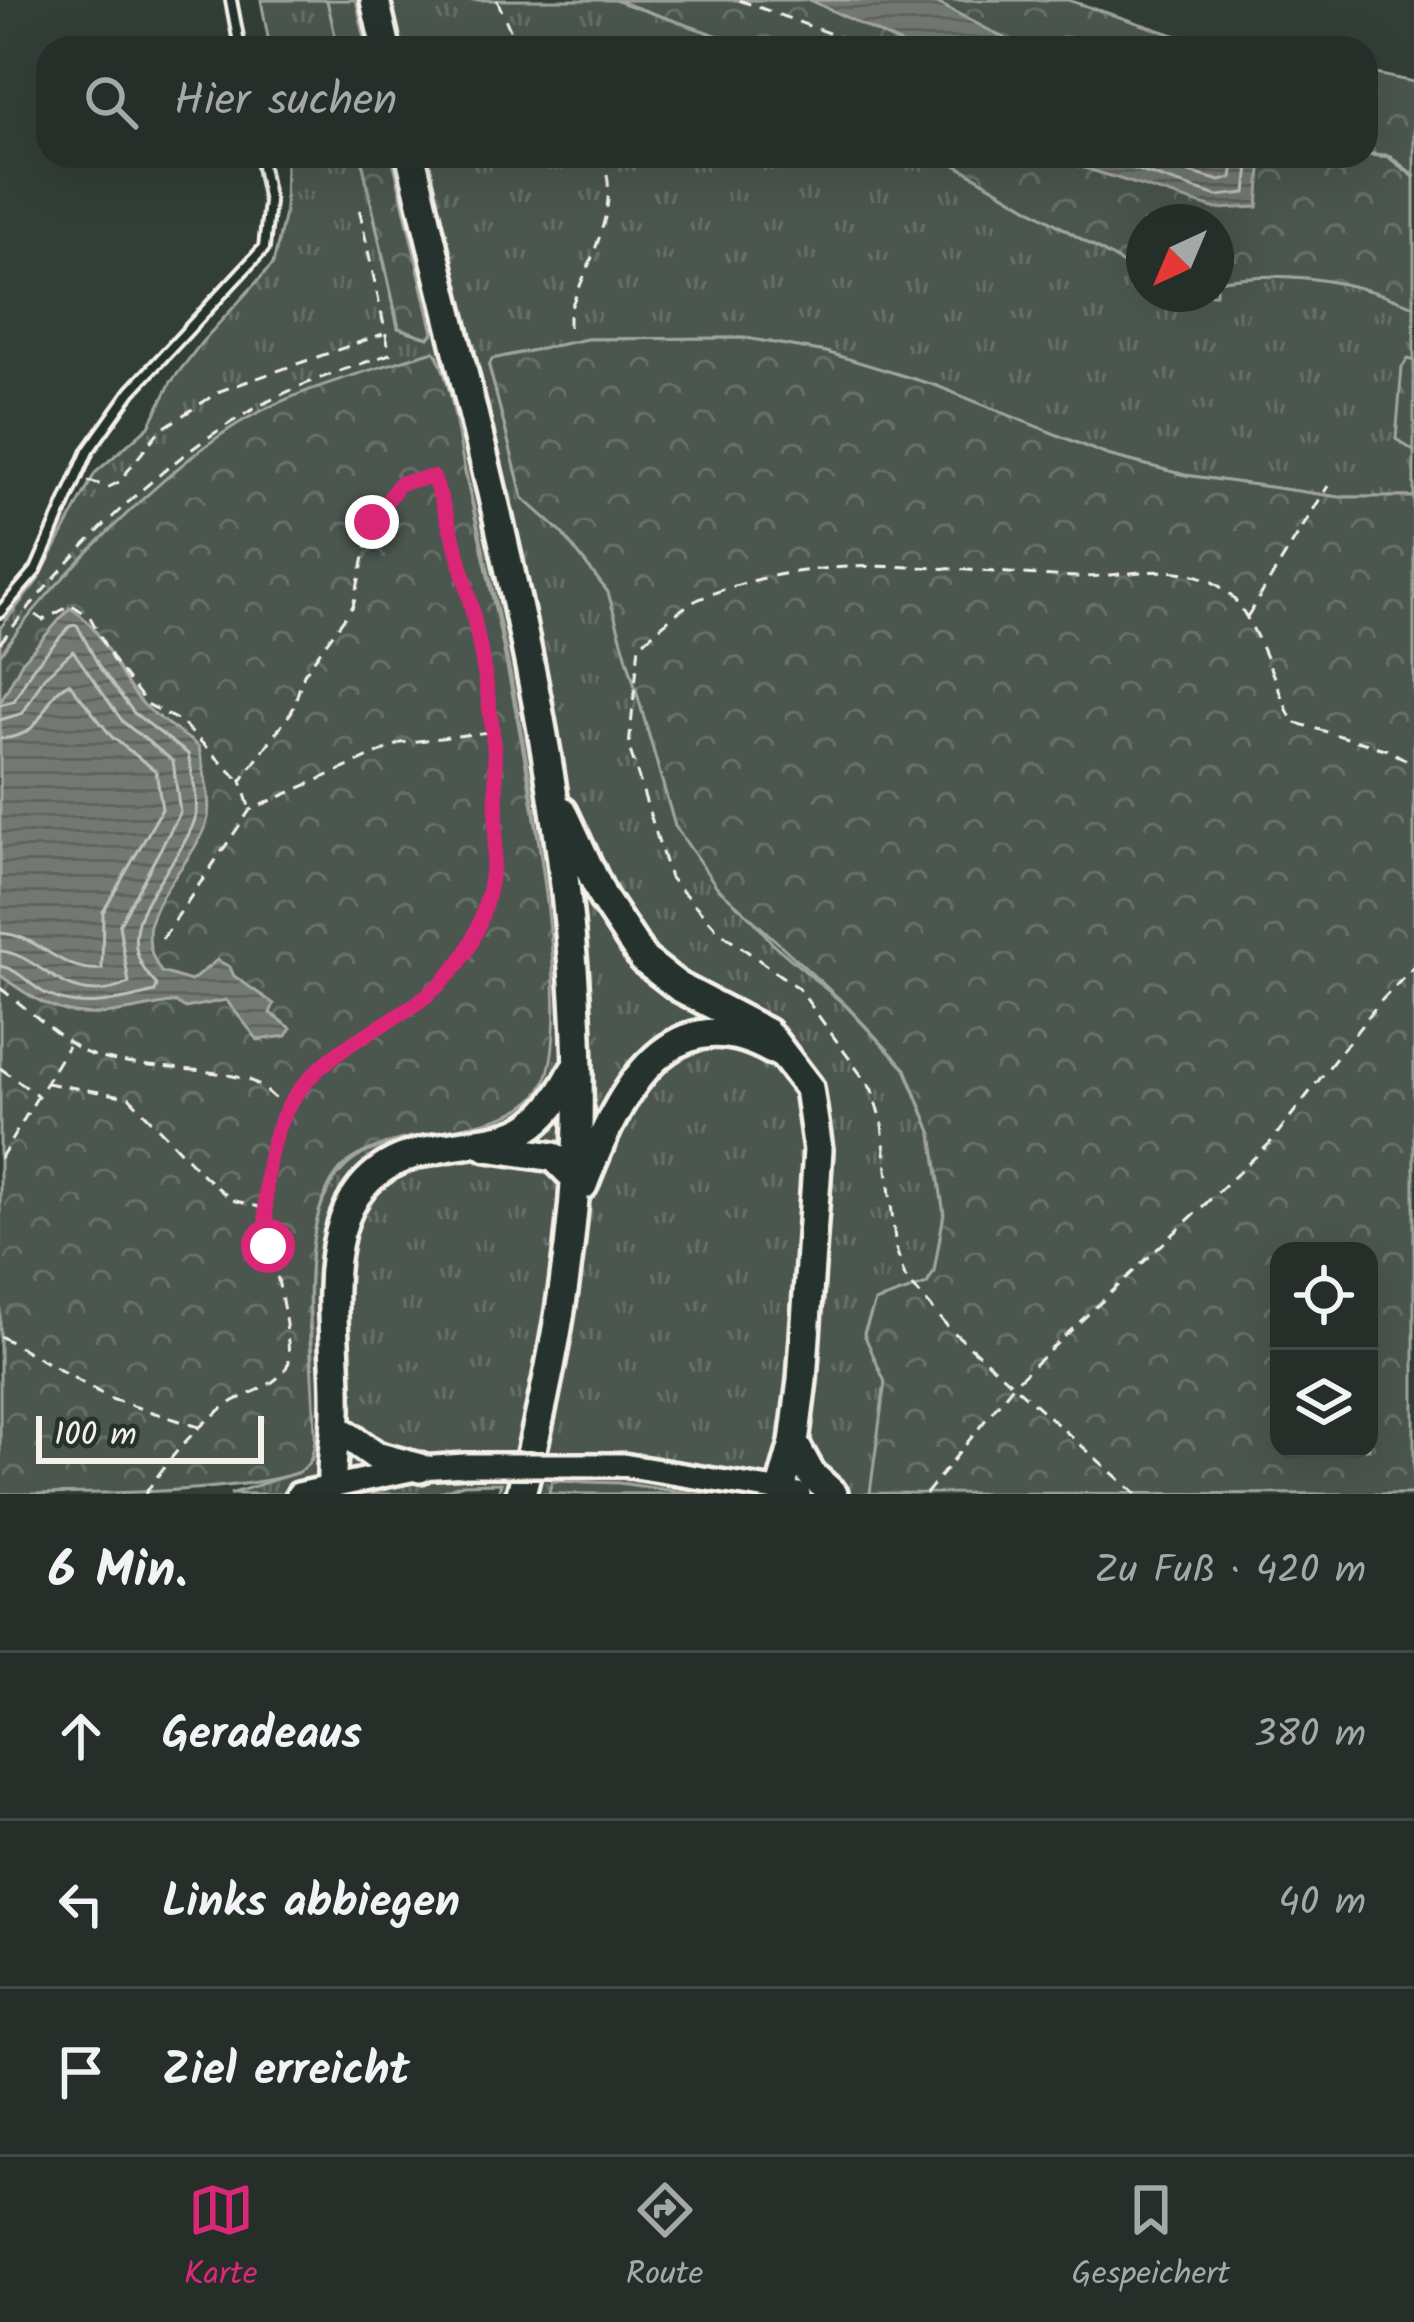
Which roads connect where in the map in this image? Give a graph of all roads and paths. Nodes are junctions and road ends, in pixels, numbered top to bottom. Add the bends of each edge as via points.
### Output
1 (231, 0) edge
2 (374, 0) edge
3 (496, 0) edge
4 (739, 0) edge
5 (238, 36) edge
6 (383, 36) edge
7 (512, 36) edge
8 (836, 36) edge
9 (262, 168) edge
10 (414, 168) edge
11 (604, 168) edge
12 (358, 203) dead end
13 (569, 328) dead end
14 (385, 334) junction
15 (76, 478) junction
16 (1328, 485) dead end
17 (0, 612) edge
18 (36, 615) dead end
19 (1245, 619) junction
20 (0, 643) edge
21 (488, 732) junction
22 (1414, 764) edge
23 (547, 775) junction
24 (241, 781) junction
25 (250, 810) junction
26 (162, 940) dead end
27 (1414, 968) edge
28 (0, 988) edge
29 (69, 1045) junction
30 (577, 1064) junction
31 (795, 1065) junction
32 (0, 1068) edge
33 (46, 1083) junction
34 (38, 1096) junction
35 (285, 1106) junction
36 (480, 1145) junction
37 (0, 1159) edge
38 (574, 1178) junction
39 (264, 1209) junction
40 (573, 1212) junction
41 (0, 1336) edge
42 (1016, 1382) junction
43 (339, 1422) junction
44 (201, 1428) junction
45 (794, 1443) junction
46 (420, 1468) junction
47 (339, 1483) junction
48 (790, 1491) edge
49 (145, 1494) edge
50 (298, 1494) edge
51 (521, 1494) edge
52 (832, 1494) edge
53 (926, 1494) edge
54 (1136, 1494) edge

1 - 5 lane
2 - 6 highway
3 - 7 path
4 - 8 path
9 - 15 lane via 264,248 130,391
10 - 23 highway
11 - 13 path via 607,209
12 - 14 path
14 - 15 path via 220,392 159,430 109,487
14 - 20 path via 390,354 284,393 223,428 72,559
15 - 17 lane via 36,570
16 - 19 path
18 - 24 path via 43,620 72,605 90,616 147,704 181,722
19 - 22 path via 1293,722
19 - 42 path via 1228,592 1170,569 1077,577 856,565 695,601 639,645 629,748 670,878 719,931 822,1014 872,1090 904,1277 949,1328
21 - 24 path via 476,614 458,544 433,477 400,483 372,522 352,606
21 - 25 path via 401,743
21 - 35 path via 497,824 468,949 424,997 350,1043
23 - 30 highway
23 - 31 highway via 594,881 644,959 679,987 747,1019
24 - 25 path
25 - 26 path
27 - 42 path via 1270,1143
28 - 29 path
29 - 33 path
29 - 35 path via 155,1070 249,1079
30 - 36 highway via 545,1117
30 - 38 highway
31 - 40 highway via 734,1036 670,1047 640,1071 611,1114
31 - 45 highway via 815,1107 818,1150
32 - 34 path
33 - 34 path
33 - 39 path via 129,1096 232,1200
34 - 37 path
35 - 39 path via 266,1167
36 - 38 highway via 554,1157
36 - 43 highway via 396,1161 351,1206 332,1268
38 - 40 highway
39 - 44 path via 290,1362
40 - 51 highway via 555,1344
41 - 44 path via 112,1399
42 - 53 path
42 - 54 path
43 - 46 highway via 376,1456
43 - 47 highway
44 - 49 path
45 - 48 highway
45 - 52 highway
46 - 47 main road
46 - 48 main road, bridge via 623,1465
47 - 50 main road

